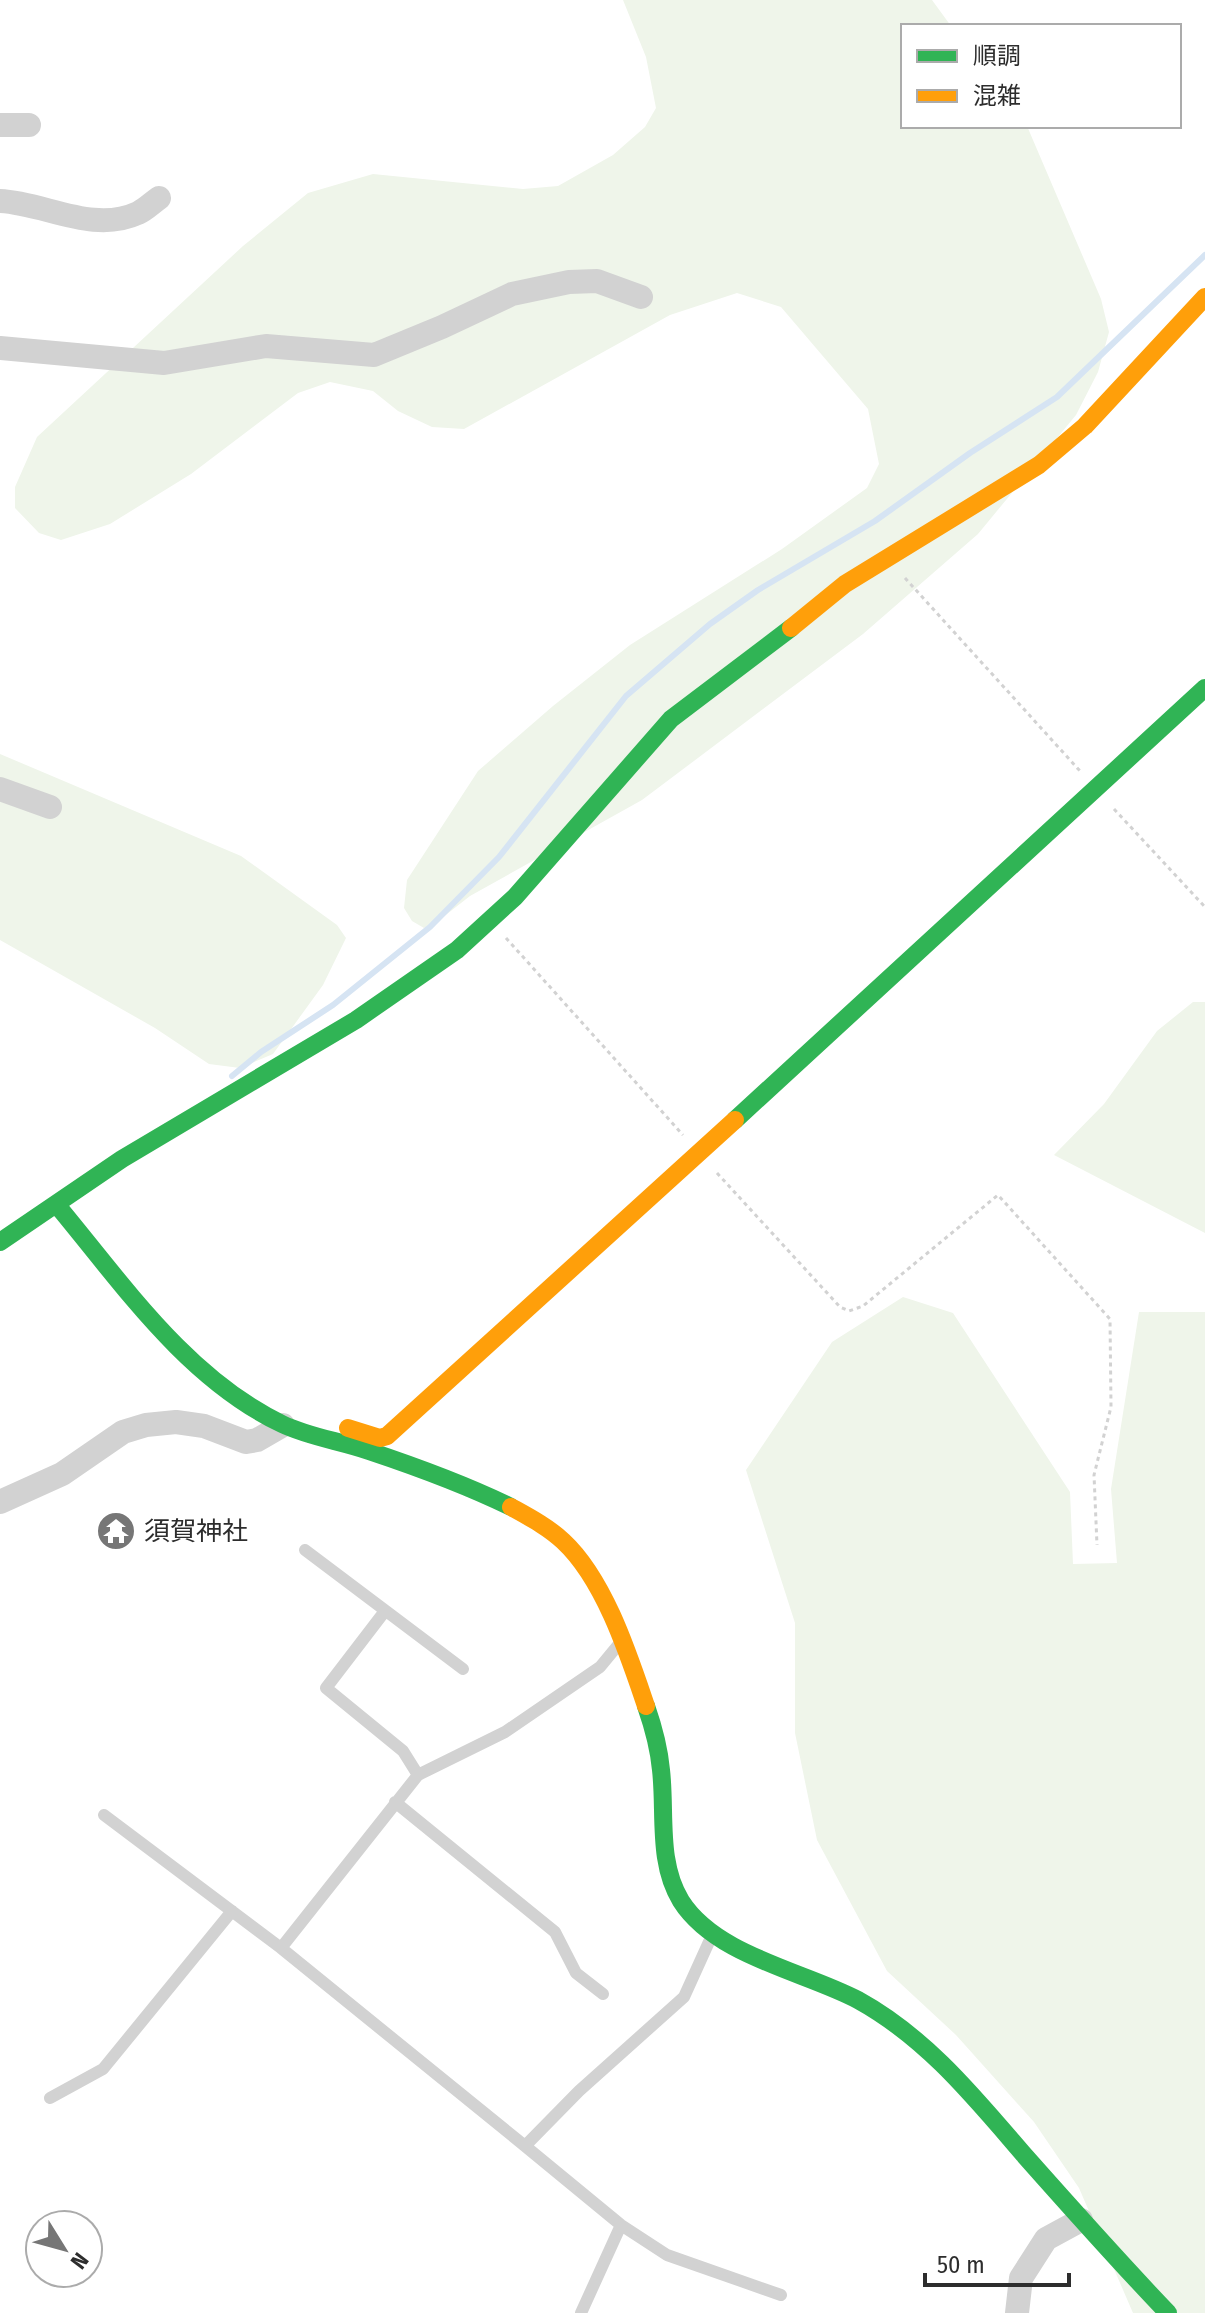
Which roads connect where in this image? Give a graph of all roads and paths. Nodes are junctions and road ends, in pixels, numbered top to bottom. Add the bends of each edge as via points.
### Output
1 (0, 125) edge
2 (29, 125) dead end
3 (159, 198) dead end
4 (0, 201) edge
5 (641, 297) dead end
6 (1205, 297) edge
7 (0, 348) edge
8 (886, 557) junction
9 (1205, 688) edge
10 (0, 789) edge
11 (1095, 789) junction
12 (50, 807) dead end
13 (1205, 907) edge
14 (490, 920) junction
15 (699, 1153) junction
16 (56, 1204) junction
17 (0, 1242) edge
18 (293, 1428) junction
19 (0, 1502) edge
20 (1097, 1545) dead end
21 (305, 1550) dead end
22 (385, 1611) junction
23 (621, 1642) junction
24 (463, 1669) dead end
25 (418, 1775) junction
26 (395, 1802) junction
27 (104, 1815) dead end
28 (232, 1911) junction
29 (713, 1933) junction
30 (281, 1948) junction
31 (603, 1994) dead end
32 (50, 2098) dead end
33 (525, 2146) junction
34 (1081, 2220) junction
35 (621, 2225) junction
36 (781, 2295) dead end
37 (581, 2313) edge
38 (1017, 2313) edge
39 (1168, 2313) edge

1 - 2 street
3 - 4 street via 138,213 105,221
5 - 7 street via 597,281 512,294 374,355 266,346 164,363
6 - 8 street via 1085,426 1039,465
8 - 11 path
8 - 14 street via 671,719
9 - 11 street
10 - 12 street
11 - 13 path
11 - 15 street
14 - 15 path
14 - 16 street via 356,1020
15 - 18 street via 387,1436 329,1422
15 - 20 path via 849,1311 863,1306 998,1195 1110,1319 1111,1407 1094,1475
16 - 17 street
16 - 18 street via 219,1386
18 - 19 street via 246,1442 204,1426 146,1425 123,1432 62,1474
18 - 23 street via 365,1449 529,1515 566,1544 596,1586
21 - 22 lane
22 - 24 lane
22 - 25 lane via 326,1688 403,1751
23 - 25 lane via 600,1667 505,1732
23 - 29 street via 648,1710 660,1763 672,1878 679,1899
25 - 26 lane
26 - 30 lane
26 - 31 lane via 555,1932 576,1973
27 - 28 lane
28 - 30 lane
28 - 32 lane via 103,2069
29 - 33 lane via 684,1997
29 - 34 street via 893,2022 945,2065
30 - 33 lane
33 - 35 lane
34 - 38 street via 1046,2239 1021,2278
34 - 39 street
35 - 36 lane via 667,2255
35 - 37 lane

